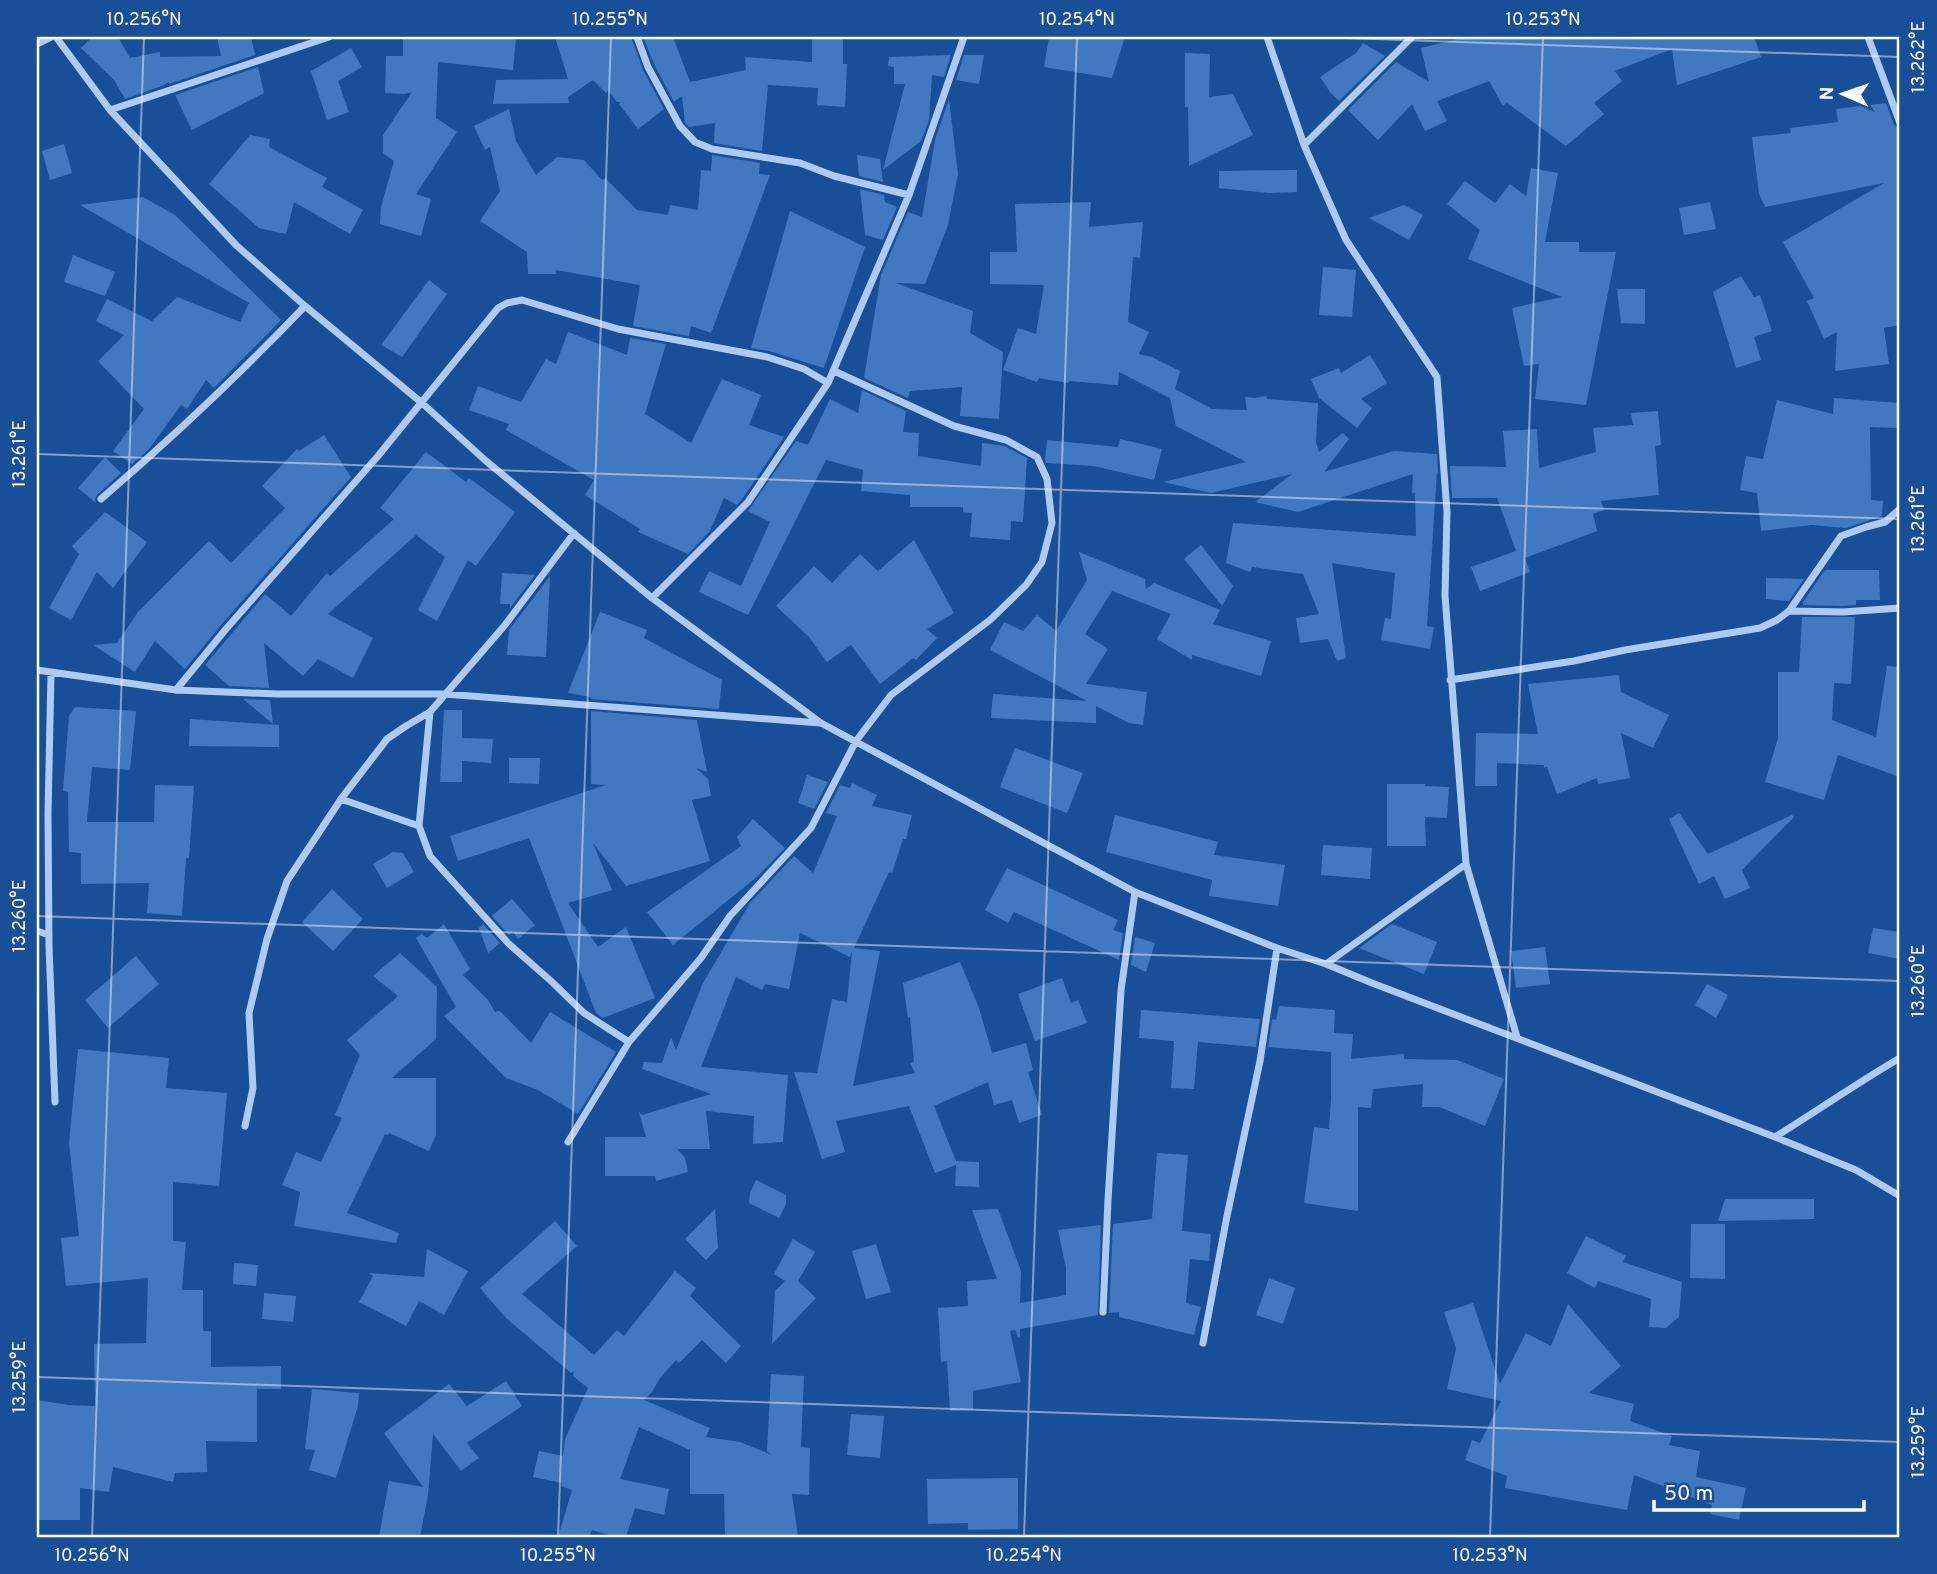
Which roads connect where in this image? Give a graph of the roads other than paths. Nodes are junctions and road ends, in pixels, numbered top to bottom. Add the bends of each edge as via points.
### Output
1 (53, 37) edge
2 (329, 37) edge
3 (637, 37) edge
4 (964, 37) edge
5 (1267, 37) edge
6 (1412, 37) edge
7 (1868, 37) edge
8 (37, 44) edge
9 (110, 110) junction
10 (1900, 123) edge
11 (1304, 145) junction
12 (909, 195) junction
13 (305, 306) junction
14 (834, 371) junction
15 (828, 383) junction
16 (422, 403) junction
17 (101, 499) dead end
18 (1900, 509) edge
19 (574, 533) junction
20 (652, 598) junction
21 (1900, 608) edge
22 (1789, 611) junction
23 (37, 670) edge
24 (51, 674) junction
25 (1450, 680) junction
26 (176, 690) junction
27 (444, 694) junction
28 (430, 712) junction
29 (821, 723) junction
30 (856, 741) junction
31 (341, 799) junction
32 (419, 826) junction
33 (1466, 864) junction
34 (1135, 892) junction
35 (37, 931) edge
36 (49, 935) junction
37 (1276, 948) junction
38 (1326, 964) junction
39 (1517, 1037) junction
40 (629, 1042) junction
41 (1900, 1058) edge
42 (55, 1102) dead end
43 (245, 1126) dead end
44 (1775, 1137) junction
45 (568, 1142) dead end
46 (1900, 1196) edge
47 (1103, 1312) dead end
48 (1203, 1343) dead end

1 - 8 street
1 - 9 street
2 - 9 street
3 - 12 street via 680,126 695,142 722,151 800,163
4 - 12 street
5 - 11 street
6 - 11 street
7 - 10 street
9 - 13 street via 236,245
11 - 25 street via 1346,240 1437,377 1447,512 1444,596
12 - 14 street
13 - 16 street
13 - 17 street via 244,369
14 - 15 street
14 - 30 street via 954,426 1006,440 1037,457 1047,479 1052,523 1042,562 1026,585 990,620 891,695
15 - 16 street via 767,356 618,329 522,300 499,308
15 - 20 street via 748,502
16 - 19 street
16 - 26 street
18 - 22 street via 1885,522 1841,536
19 - 20 street
19 - 27 street via 505,625
20 - 29 street
21 - 22 street
22 - 25 street via 1760,628
23 - 24 street
24 - 26 street
24 - 36 street
25 - 33 street
26 - 27 street
27 - 28 street
27 - 29 street
28 - 31 street via 387,739
28 - 32 street
29 - 30 street
30 - 34 street
30 - 40 street via 811,828 730,916 701,958
31 - 32 street
31 - 43 street via 287,881 267,939 249,1013 253,1088
32 - 40 street via 430,856 508,943 584,1013
33 - 38 street
33 - 39 street
34 - 37 street
34 - 47 street via 1121,990
35 - 36 street
36 - 42 street
37 - 38 street
37 - 48 street via 1259,1061
38 - 39 street
39 - 44 street
40 - 45 street
41 - 44 street
44 - 46 street via 1856,1170

